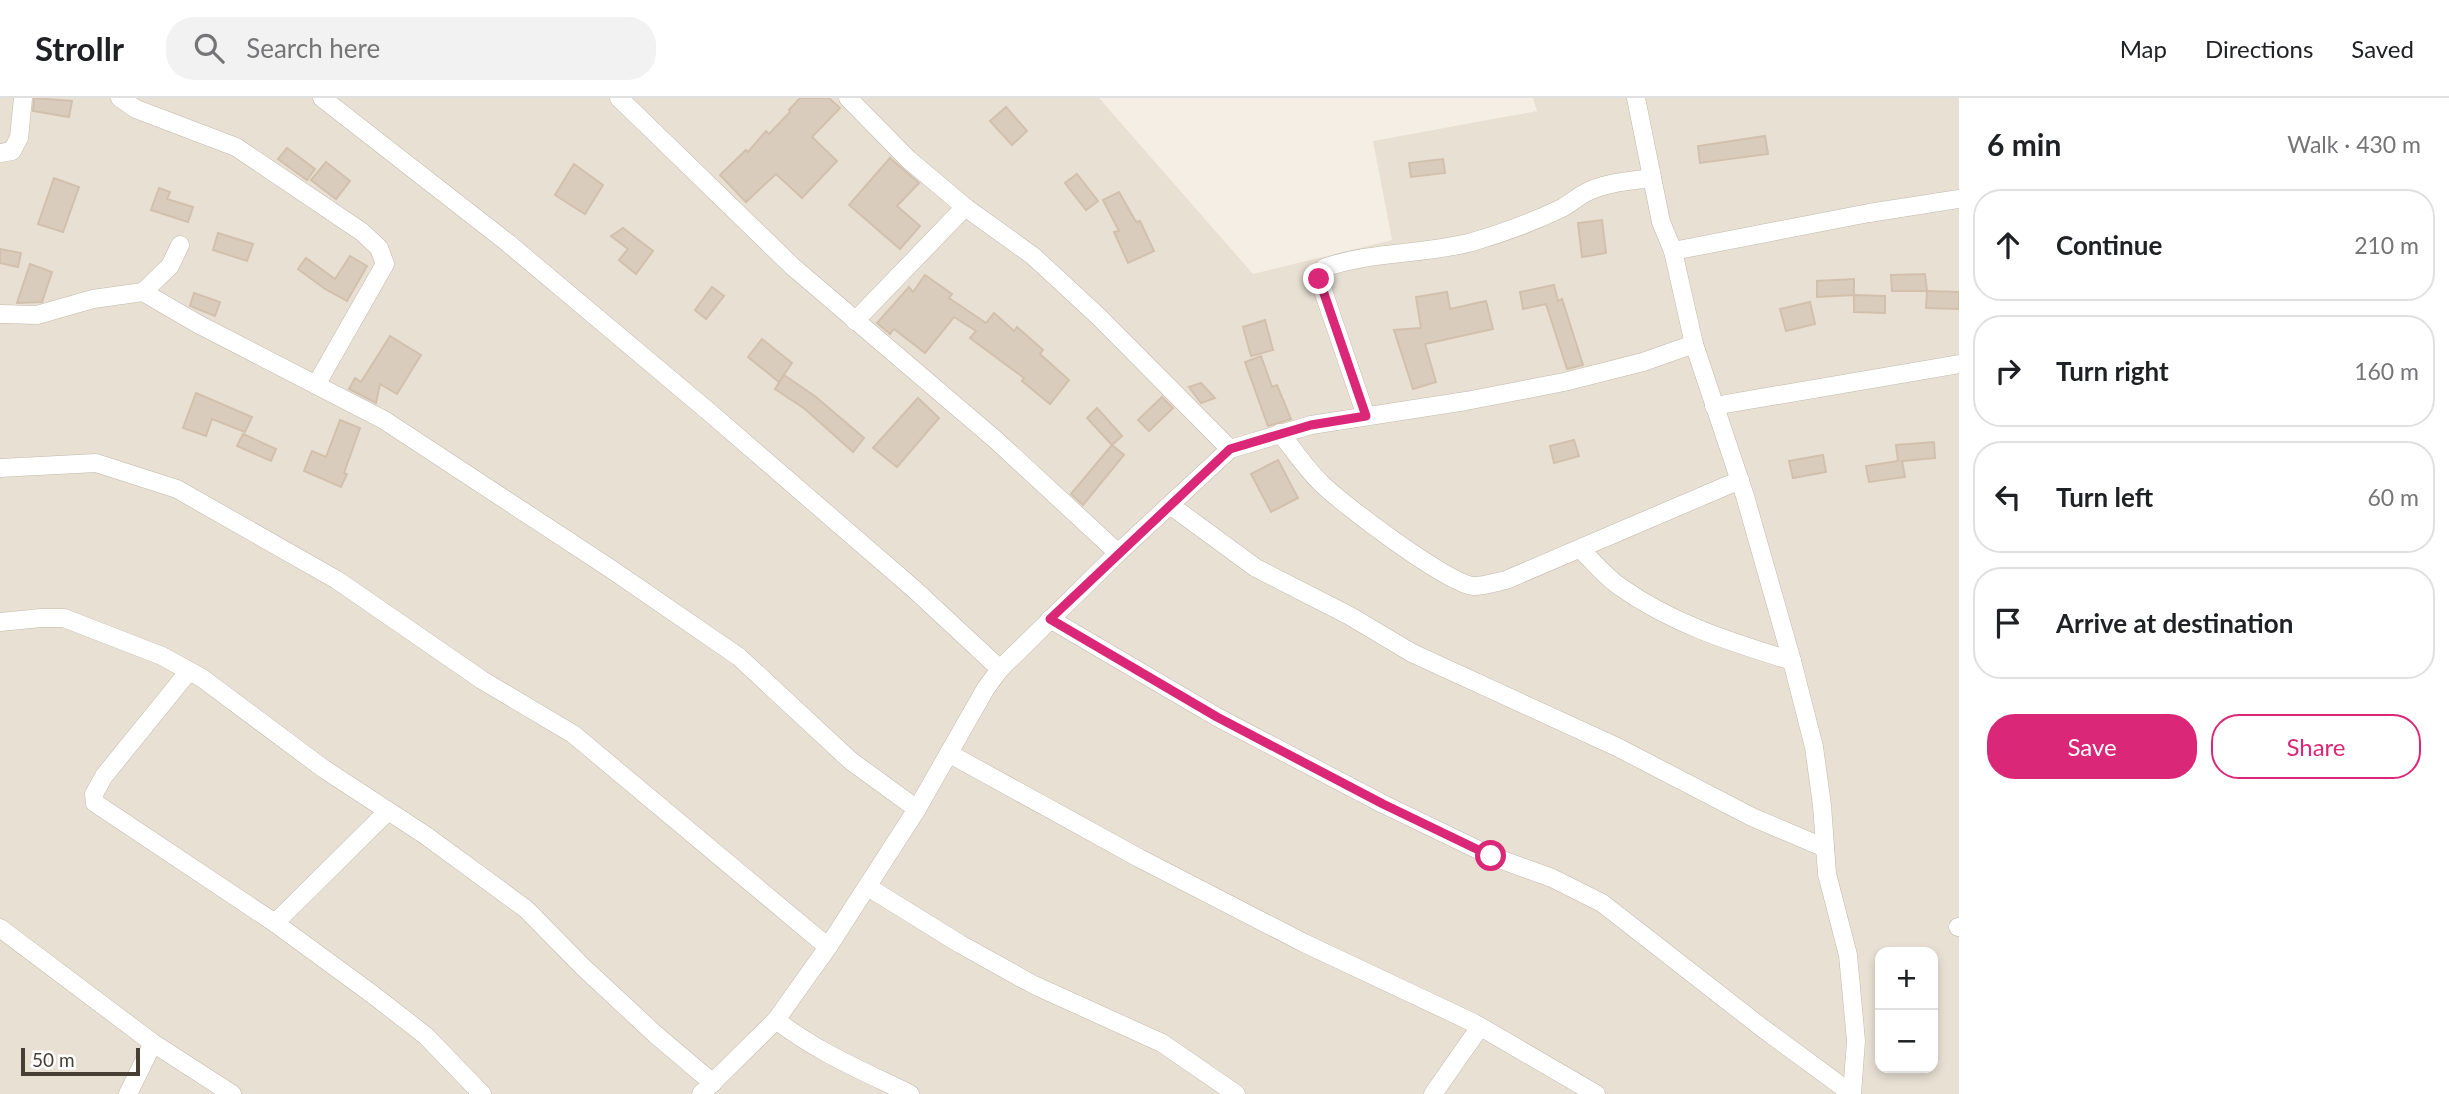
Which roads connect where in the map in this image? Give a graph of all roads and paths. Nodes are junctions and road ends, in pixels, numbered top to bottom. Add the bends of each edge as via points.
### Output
1 (23, 98) edge
2 (120, 98) edge
3 (322, 98) edge
4 (620, 98) edge
5 (848, 98) edge
6 (1636, 98) edge
7 (0, 153) edge
8 (1652, 178) junction
9 (1959, 199) edge
10 (965, 207) junction
11 (180, 245) dead end
12 (1674, 251) junction
13 (143, 292) junction
14 (0, 314) edge
15 (855, 321) junction
16 (1694, 344) junction
17 (1959, 364) edge
18 (316, 385) junction
19 (1714, 405) junction
20 (1366, 416) junction
21 (1280, 433) junction
22 (1230, 449) junction
23 (0, 468) edge
24 (1740, 480) junction
25 (1170, 505) junction
26 (1580, 549) junction
27 (1118, 553) junction
28 (1050, 619) junction
29 (0, 622) edge
30 (1792, 661) junction
31 (1000, 669) junction
32 (189, 671) junction
33 (950, 754) junction
34 (917, 809) junction
35 (388, 811) junction
36 (1825, 848) junction
37 (868, 887) junction
38 (275, 923) junction
39 (3, 937) edge
40 (828, 947) junction
41 (776, 1020) junction
42 (1480, 1027) junction
43 (153, 1043) junction
44 (707, 1088) edge
45 (128, 1094) edge
46 (232, 1094) edge
47 (482, 1094) edge
48 (909, 1094) edge
49 (1236, 1094) edge
50 (1433, 1094) edge
51 (1596, 1094) edge

1 - 7 street via 17,145
2 - 18 street via 136,109 236,147 379,248 385,264
3 - 31 street via 582,304 914,589
4 - 15 street
5 - 10 street via 908,159
6 - 8 street
8 - 12 street via 1661,222
8 - 20 street via 1589,191 1526,225 1469,242 1343,261 1324,268 1319,279
9 - 12 street
10 - 15 street
10 - 22 street via 1070,290
11 - 13 street via 170,266
12 - 16 street
13 - 14 street via 93,299 37,315
13 - 18 street
15 - 27 street via 997,441
16 - 19 street
16 - 20 street via 1564,382
17 - 19 street
18 - 34 street via 384,420 717,641 851,761
19 - 24 street
20 - 21 street
21 - 22 street
21 - 26 street via 1322,484 1353,509 1418,557 1472,586 1506,580
22 - 25 street
23 - 40 street via 96,463 177,489 337,580 482,680 573,734
24 - 26 street
24 - 30 street
25 - 27 street
25 - 36 street via 1256,568 1412,653
26 - 30 street via 1617,585 1648,605 1707,635
27 - 28 street
28 - 31 street
28 - 36 street via 1217,717 1383,804 1602,903 1852,1094 1856,1041 1848,955 1827,874
29 - 32 street via 64,618
30 - 36 street via 1814,747
31 - 33 street
32 - 35 street
32 - 38 street via 104,776 94,794 95,803
33 - 34 street
33 - 42 street via 1304,943
34 - 37 street
35 - 38 street
35 - 44 street via 526,909
37 - 40 street
37 - 49 street via 1034,985 1162,1043
38 - 47 street via 426,1036
39 - 43 street
40 - 41 street
41 - 44 street
41 - 48 street via 829,1055
42 - 50 street
42 - 51 street
43 - 45 street
43 - 46 street

